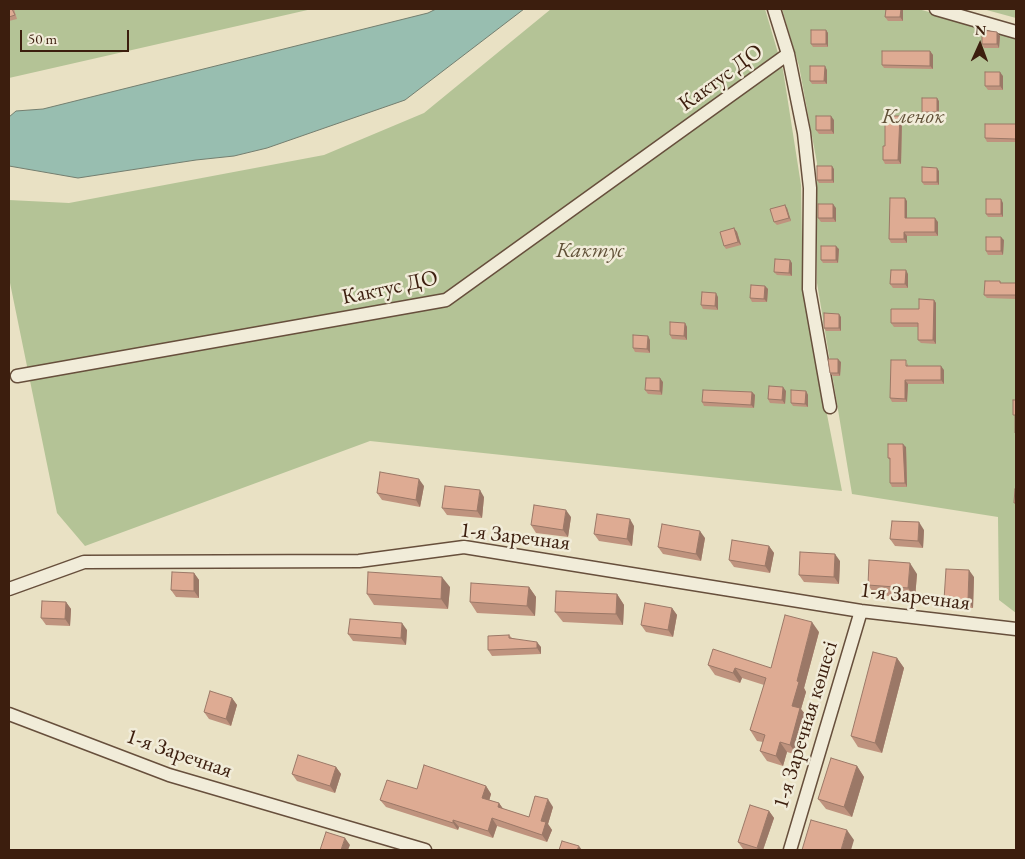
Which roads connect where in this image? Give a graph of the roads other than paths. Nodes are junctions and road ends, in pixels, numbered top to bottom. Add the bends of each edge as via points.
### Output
1 (774, 9) edge
2 (936, 9) edge
3 (1016, 32) edge
4 (788, 54) junction
5 (17, 376) dead end
6 (830, 407) dead end
7 (9, 589) edge
8 (861, 611) junction
9 (1016, 630) edge
10 (9, 714) edge
11 (424, 850) edge
12 (790, 850) edge

1 - 4 street
2 - 3 street
4 - 5 street, Кактус ДО via 446,300
4 - 6 street via 804,132 810,188 810,289
7 - 8 street, 1-я Заречная via 84,562 359,561 464,547
8 - 9 street, 1-я Заречная
8 - 12 street, 1-я Заречная көшесі
10 - 11 street, 1-я Заречная via 169,775

